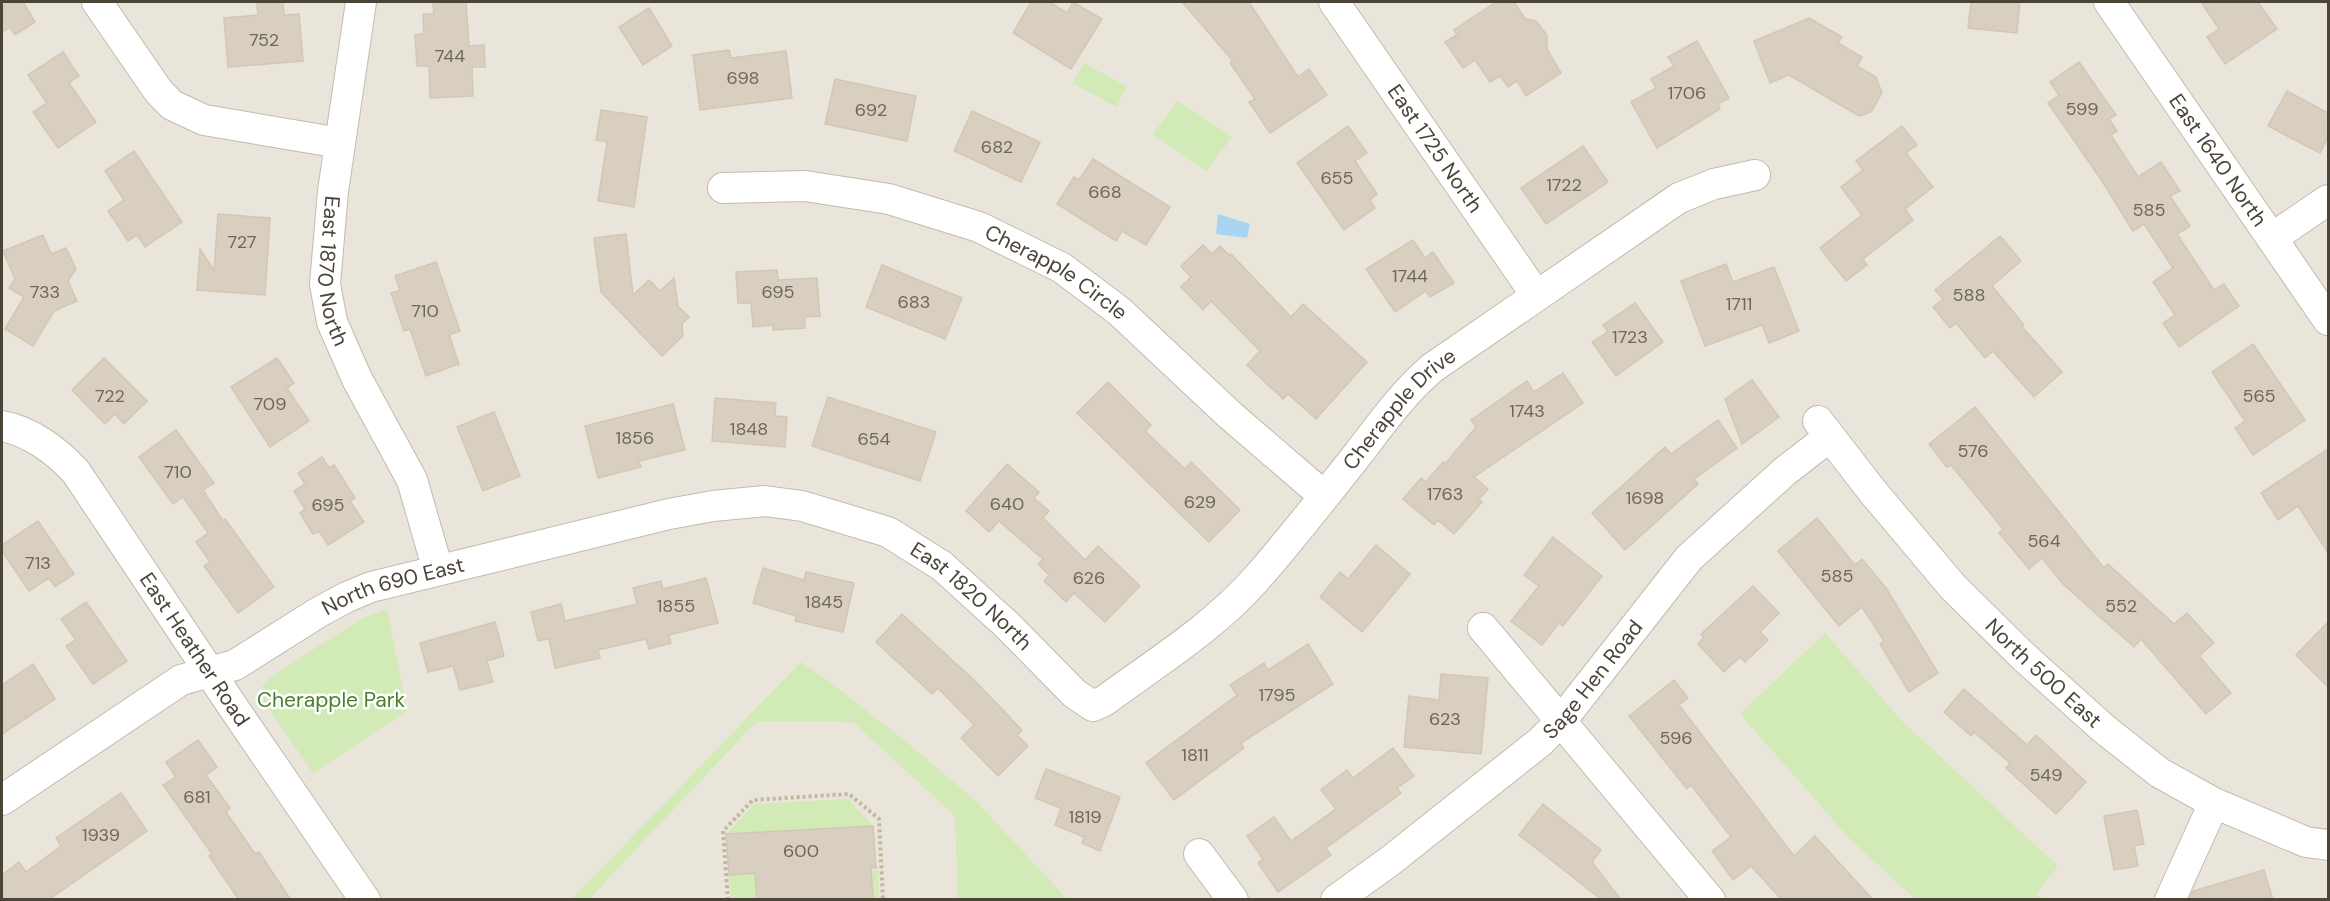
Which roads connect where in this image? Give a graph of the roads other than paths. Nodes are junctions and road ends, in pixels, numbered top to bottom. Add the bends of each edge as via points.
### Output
1 (97, 2) edge
2 (361, 2) edge
3 (1334, 2) edge
4 (2109, 2) edge
5 (340, 143) junction
6 (1755, 175) dead end
7 (723, 188) dead end
8 (2328, 200) edge
9 (2272, 238) junction
10 (1536, 295) junction
11 (2328, 320) edge
12 (2, 426) edge
13 (1824, 429) joint
14 (1324, 496) junction
15 (831, 513) joint
16 (438, 570) junction
17 (1483, 628) dead end
18 (209, 672) junction
19 (1093, 706) joint
20 (1561, 721) junction
21 (2, 800) edge
22 (2214, 803) junction
23 (2328, 845) edge
24 (1199, 854) dead end
25 (365, 900) edge
26 (1233, 900) edge
27 (1336, 900) edge
28 (1710, 900) edge
29 (2170, 900) edge

1 - 5 street via 172,105 204,120
2 - 5 street, East 1870 North
3 - 10 street, East 1725 North
4 - 9 street, East 1640 North
5 - 16 street, East 1870 North via 325,284 332,322 357,379 412,480
6 - 10 street, Cherapple Drive via 1714,184 1679,198
7 - 14 street, Cherapple Circle via 805,186 889,199 979,227 1062,268 1119,311
8 - 9 street
9 - 11 street, East 1640 North
10 - 14 street, Cherapple Drive via 1411,386
12 - 18 street, East Heather Road via 60,455 76,472
13 - 20 street, Sage Hen Road via 1784,472 1689,558
13 - 22 street, North 500 East via 1953,587 2024,657 2154,768
14 - 19 street, Cherapple Drive via 1227,610
15 - 16 street, North 690 East via 765,501 713,506
15 - 19 street, East 1820 North via 888,532 942,566 1075,694
16 - 18 street, North 690 East via 347,597 235,665
17 - 20 street
18 - 21 street, North 690 East via 181,680
18 - 25 street, East Heather Road
20 - 27 street, Sage Hen Road via 1523,756
20 - 28 street
22 - 23 street, North 500 East via 2306,842
22 - 29 street
24 - 26 street

